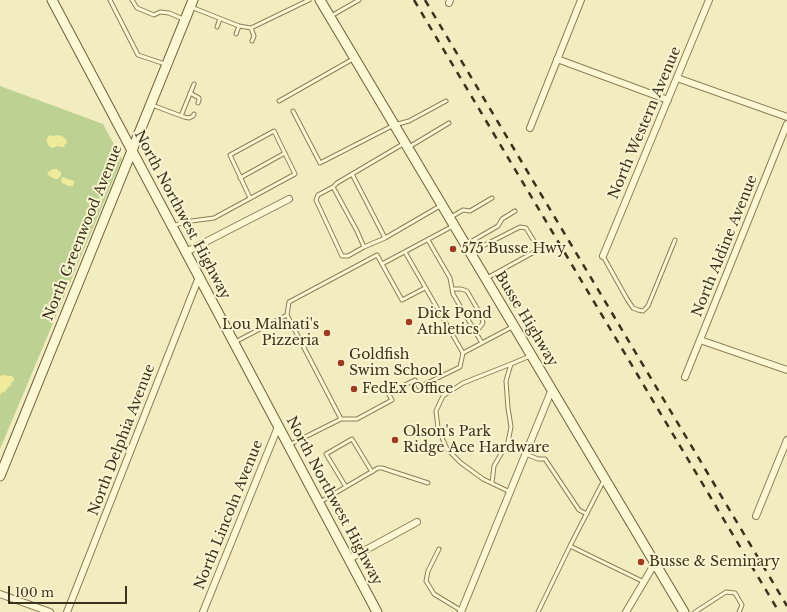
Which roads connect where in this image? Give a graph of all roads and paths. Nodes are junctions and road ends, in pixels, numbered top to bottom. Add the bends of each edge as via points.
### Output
1 (52, 0) edge
2 (110, 0) edge
3 (132, 0) edge
4 (309, 0) edge
5 (320, 0) edge
6 (359, 0) edge
7 (580, 0) edge
8 (709, 0) edge
9 (192, 3) edge
10 (330, 17) junction
11 (220, 18) junction
12 (185, 20) junction
13 (240, 26) junction
14 (217, 27) dead end
15 (251, 28) junction
16 (236, 34) dead end
17 (252, 41) dead end
18 (354, 58) junction
19 (557, 59) junction
20 (167, 65) junction
21 (677, 78) junction
22 (194, 84) dead end
23 (190, 93) junction
24 (668, 100) junction
25 (279, 101) dead end
26 (446, 101) dead end
27 (198, 103) dead end
28 (151, 104) junction
29 (293, 111) dead end
30 (194, 114) dead end
31 (181, 116) junction
32 (787, 117) edge
33 (450, 123) dead end
34 (787, 124) edge
35 (394, 125) junction
36 (530, 128) dead end
37 (406, 146) junction
38 (132, 151) junction
39 (285, 153) junction
40 (352, 174) junction
41 (240, 178) junction
42 (333, 187) junction
43 (250, 198) junction
44 (492, 198) dead end
45 (289, 199) dead end
46 (442, 205) junction
47 (514, 211) dead end
48 (452, 222) junction
49 (172, 227) junction
50 (385, 238) junction
51 (428, 240) junction
52 (675, 240) dead end
53 (364, 248) junction
54 (468, 249) junction
55 (186, 252) junction
56 (405, 252) junction
57 (603, 256) joint
58 (382, 264) junction
59 (199, 277) junction
60 (486, 279) junction
61 (425, 288) junction
62 (452, 289) junction
63 (478, 310) dead end
64 (287, 315) junction
65 (482, 319) dead end
66 (514, 326) junction
67 (476, 332) junction
68 (700, 340) junction
69 (234, 343) junction
70 (482, 343) junction
71 (463, 353) junction
72 (531, 356) junction
73 (511, 364) junction
74 (787, 370) edge
75 (685, 377) dead end
76 (552, 389) junction
77 (341, 420) junction
78 (278, 427) junction
79 (787, 440) edge
80 (288, 445) junction
81 (526, 454) junction
82 (372, 472) junction
83 (0, 476) edge
84 (605, 479) junction
85 (428, 483) dead end
86 (492, 483) junction
87 (346, 487) junction
88 (510, 492) junction
89 (319, 503) junction
90 (587, 514) junction
91 (756, 516) dead end
92 (417, 522) dead end
93 (570, 546) junction
94 (439, 549) dead end
95 (349, 559) junction
96 (655, 563) junction
97 (644, 582) junction
98 (0, 594) edge
99 (462, 611) edge
100 (50, 612) edge
101 (67, 612) edge
102 (203, 612) edge
103 (377, 612) edge
104 (538, 612) edge
105 (626, 612) edge
106 (684, 612) edge
107 (695, 612) edge
108 (739, 612) edge

1 - 38 main road, North Northwest Highway
2 - 20 lane via 138,55
3 - 12 lane via 137,8 154,15 160,12 170,13
4 - 15 lane
5 - 10 main road, Busse Highway
6 - 10 lane
7 - 19 street
8 - 21 street, North Western Avenue
9 - 11 lane
9 - 12 main road, North Greenwood Avenue
10 - 18 main road, Busse Highway
11 - 13 lane
11 - 14 lane
12 - 20 main road, North Greenwood Avenue
13 - 15 lane
13 - 16 lane
15 - 17 lane via 254,36
18 - 25 lane
18 - 35 main road, Busse Highway
19 - 24 street
19 - 36 street
20 - 28 main road, North Greenwood Avenue
21 - 24 street, North Western Avenue
21 - 32 street
22 - 23 lane
23 - 27 lane via 198,96
23 - 31 lane
24 - 57 street, North Western Avenue
26 - 35 lane via 409,121
28 - 31 lane
28 - 38 main road, North Greenwood Avenue
29 - 35 lane via 320,163
30 - 31 lane via 189,118
33 - 37 lane
34 - 68 street, North Aldine Avenue
35 - 37 main road, Busse Highway
37 - 40 lane
37 - 46 main road, Busse Highway
38 - 49 main road, North Northwest Highway
38 - 83 main road, North Greenwood Avenue
39 - 41 lane
39 - 41 lane via 274,131 230,155
39 - 43 lane via 295,174
40 - 42 lane
40 - 50 lane
41 - 43 lane
42 - 53 lane
42 - 53 lane via 318,194 316,200 342,256 348,256
43 - 49 lane via 214,218 184,222
44 - 48 lane via 470,211 463,210
45 - 55 street
46 - 48 main road, Busse Highway
46 - 50 lane
47 - 54 lane
48 - 51 lane
48 - 54 main road, Busse Highway
49 - 55 main road, North Northwest Highway
50 - 53 lane
51 - 56 lane
51 - 62 lane via 450,278
52 - 57 lane via 648,306 642,311 633,308
54 - 60 main road, Busse Highway
54 - 60 lane via 520,227 526,228 536,251
55 - 59 main road, North Northwest Highway
56 - 58 lane
56 - 61 lane
58 - 61 lane via 402,300
58 - 64 lane via 377,255 289,302
59 - 69 main road, North Northwest Highway
59 - 101 street, North Delphia Avenue
60 - 66 main road, Busse Highway
61 - 71 lane
62 - 63 lane via 467,291
62 - 67 lane
64 - 69 lane
64 - 77 lane
65 - 67 lane via 483,323
66 - 70 lane
66 - 72 main road, Busse Highway
67 - 70 lane
68 - 74 street
68 - 75 street, North Aldine Avenue
69 - 78 main road, North Northwest Highway
70 - 71 lane
71 - 77 lane via 460,367 419,387 415,380 388,393 392,400 357,419
72 - 73 lane
72 - 76 main road, Busse Highway
73 - 86 lane via 506,381 511,428 508,442 494,466
73 - 86 lane via 462,383 443,396 436,411 438,428 447,449 460,463
76 - 81 street
76 - 84 main road, Busse Highway
77 - 80 lane
78 - 80 main road, North Northwest Highway
78 - 102 street, North Lincoln Avenue
79 - 91 street
80 - 89 main road, North Northwest Highway
81 - 88 street
81 - 90 lane via 545,459 579,510
82 - 85 lane via 382,468
82 - 87 lane
82 - 87 lane via 352,439 326,454
84 - 90 lane
84 - 96 main road, Busse Highway
86 - 88 lane
87 - 89 lane
88 - 99 street
89 - 95 main road, North Northwest Highway
90 - 93 lane
92 - 95 street
93 - 97 lane
93 - 104 lane
94 - 99 lane via 426,581 434,594
95 - 103 main road, North Northwest Highway
96 - 97 street
96 - 106 main road, Busse Highway
97 - 105 street
98 - 100 street
107 - 108 lane via 726,592 735,593 742,605

